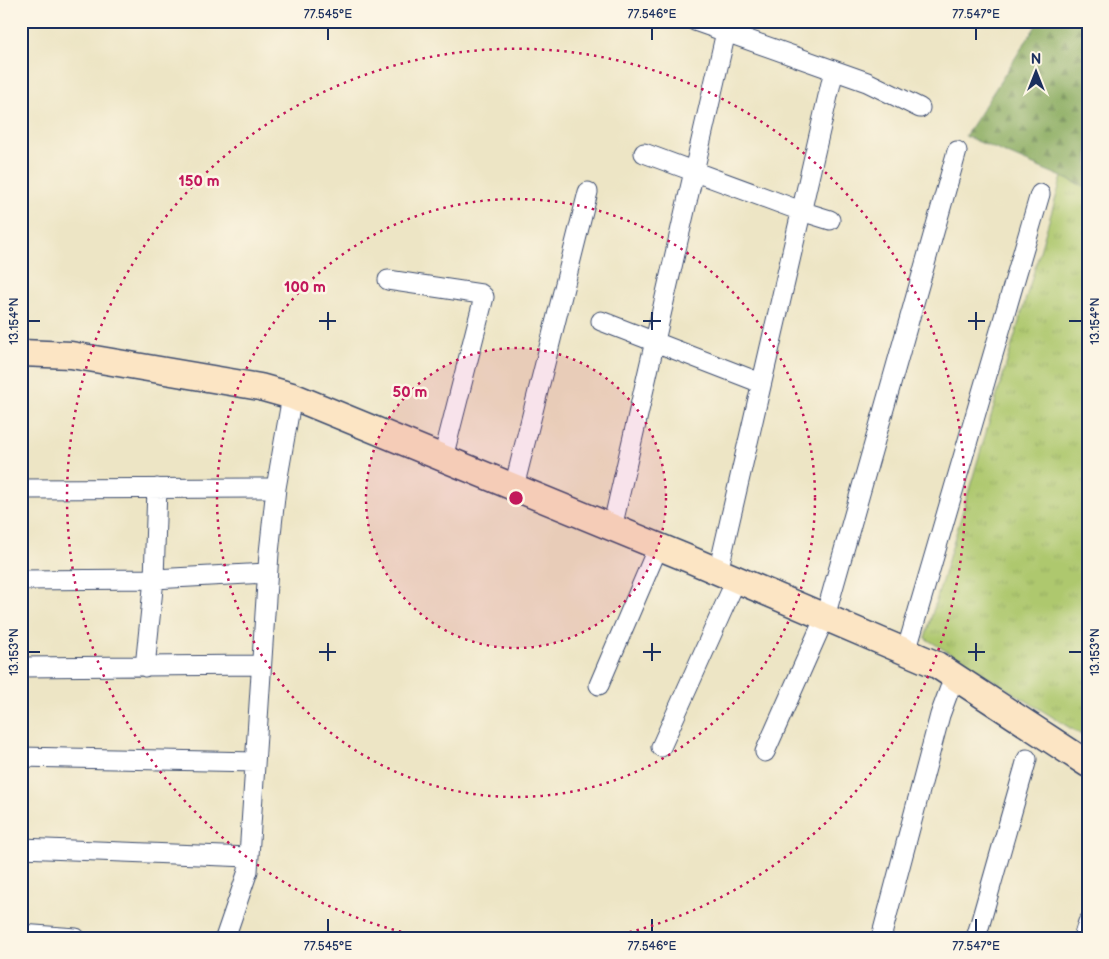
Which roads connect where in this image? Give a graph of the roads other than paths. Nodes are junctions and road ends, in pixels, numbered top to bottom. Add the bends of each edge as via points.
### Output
1 (695, 21) edge
2 (726, 32) junction
3 (834, 70) junction
4 (920, 108) dead end
5 (957, 151) dead end
6 (644, 153) dead end
7 (694, 172) junction
8 (588, 192) dead end
9 (1040, 194) dead end
10 (801, 212) junction
11 (830, 220) dead end
12 (388, 280) dead end
13 (601, 321) dead end
14 (655, 341) junction
15 (21, 353) edge
16 (761, 383) junction
17 (292, 396) junction
18 (443, 458) junction
19 (514, 487) junction
20 (157, 488) junction
21 (276, 488) junction
22 (21, 489) edge
23 (612, 528) junction
24 (658, 547) junction
25 (267, 573) junction
26 (727, 576) junction
27 (154, 579) junction
28 (21, 580) edge
29 (825, 617) junction
30 (906, 652) junction
31 (262, 665) junction
32 (21, 667) edge
33 (145, 667) junction
34 (954, 677) junction
35 (600, 685) dead end
36 (661, 747) dead end
37 (765, 752) dead end
38 (21, 757) edge
39 (1027, 759) dead end
40 (255, 762) junction
41 (1088, 764) edge
42 (21, 848) edge
43 (249, 857) junction
44 (1088, 922) edge
45 (21, 934) edge
46 (76, 938) edge
47 (225, 938) edge
48 (881, 938) edge
49 (976, 938) edge
50 (1084, 938) edge

1 - 2 street
2 - 3 street
2 - 7 street
3 - 4 street
3 - 10 street
5 - 29 street
6 - 7 street
7 - 10 street
7 - 14 street
8 - 19 street
9 - 30 street
10 - 11 street
10 - 16 street
12 - 18 street via 484,297
13 - 14 street
14 - 16 street
14 - 23 street
15 - 17 main road via 71,355 260,387
16 - 26 street
17 - 18 main road
17 - 21 street
18 - 19 main road
19 - 23 main road
20 - 21 street
20 - 22 street
20 - 27 street
21 - 25 street
23 - 24 main road
24 - 26 main road
24 - 35 street
25 - 27 street
25 - 31 street
26 - 29 main road
26 - 36 street
27 - 28 street
27 - 33 street
29 - 30 main road
29 - 37 street
30 - 34 main road via 937,665
31 - 33 street
31 - 40 street
32 - 33 street
34 - 41 main road
34 - 48 street via 940,715
38 - 40 street
39 - 49 street
40 - 43 street
42 - 43 street
43 - 47 street via 248,871
44 - 50 street
45 - 46 street

